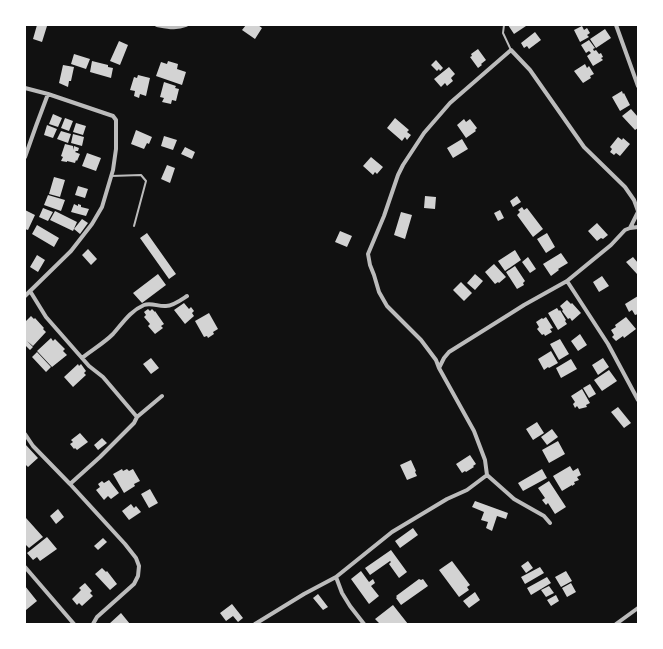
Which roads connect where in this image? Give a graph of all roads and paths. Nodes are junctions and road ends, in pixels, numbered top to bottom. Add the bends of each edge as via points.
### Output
1 (157, 25) edge
2 (186, 25) edge
3 (504, 25) edge
4 (616, 25) edge
5 (511, 50) junction
6 (638, 86) edge
7 (25, 88) edge
8 (48, 94) junction
9 (25, 157) edge
10 (111, 176) junction
11 (638, 212) edge
12 (134, 226) dead end
13 (630, 228) junction
14 (638, 228) edge
15 (567, 281) junction
16 (30, 291) junction
17 (25, 296) edge
18 (187, 296) dead end
19 (82, 358) junction
20 (439, 368) junction
21 (162, 396) dead end
22 (638, 400) edge
23 (137, 416) junction
24 (25, 434) edge
25 (487, 475) junction
26 (70, 484) junction
27 (550, 523) dead end
28 (25, 567) edge
29 (336, 577) junction
30 (638, 608) edge
31 (74, 624) edge
32 (93, 624) edge
33 (256, 624) edge
34 (364, 624) edge
35 (616, 624) edge

1 - 2 street via 172,28
3 - 5 lane via 503,34
4 - 6 street
5 - 11 street via 530,70 584,147 625,188
5 - 20 street via 450,103 424,133 398,175 368,254 379,292 387,306 421,340
7 - 8 street
8 - 9 street
8 - 10 street via 113,116 116,120 116,149
10 - 12 lane via 141,175 146,180
10 - 16 street via 102,208 92,224 71,251
11 - 13 street
13 - 14 street
13 - 15 street
15 - 20 street via 449,352
15 - 22 street via 608,344
16 - 17 street
16 - 19 street via 46,317
18 - 19 street via 170,306 146,304 129,315 112,336
19 - 23 street
20 - 25 street via 474,431
21 - 23 street
23 - 26 street via 134,423
24 - 26 street
25 - 27 street via 514,499
25 - 29 street via 467,490 392,532
26 - 32 street via 125,544 139,566 134,584
28 - 31 street
29 - 33 street
29 - 34 street via 342,594
30 - 35 street

